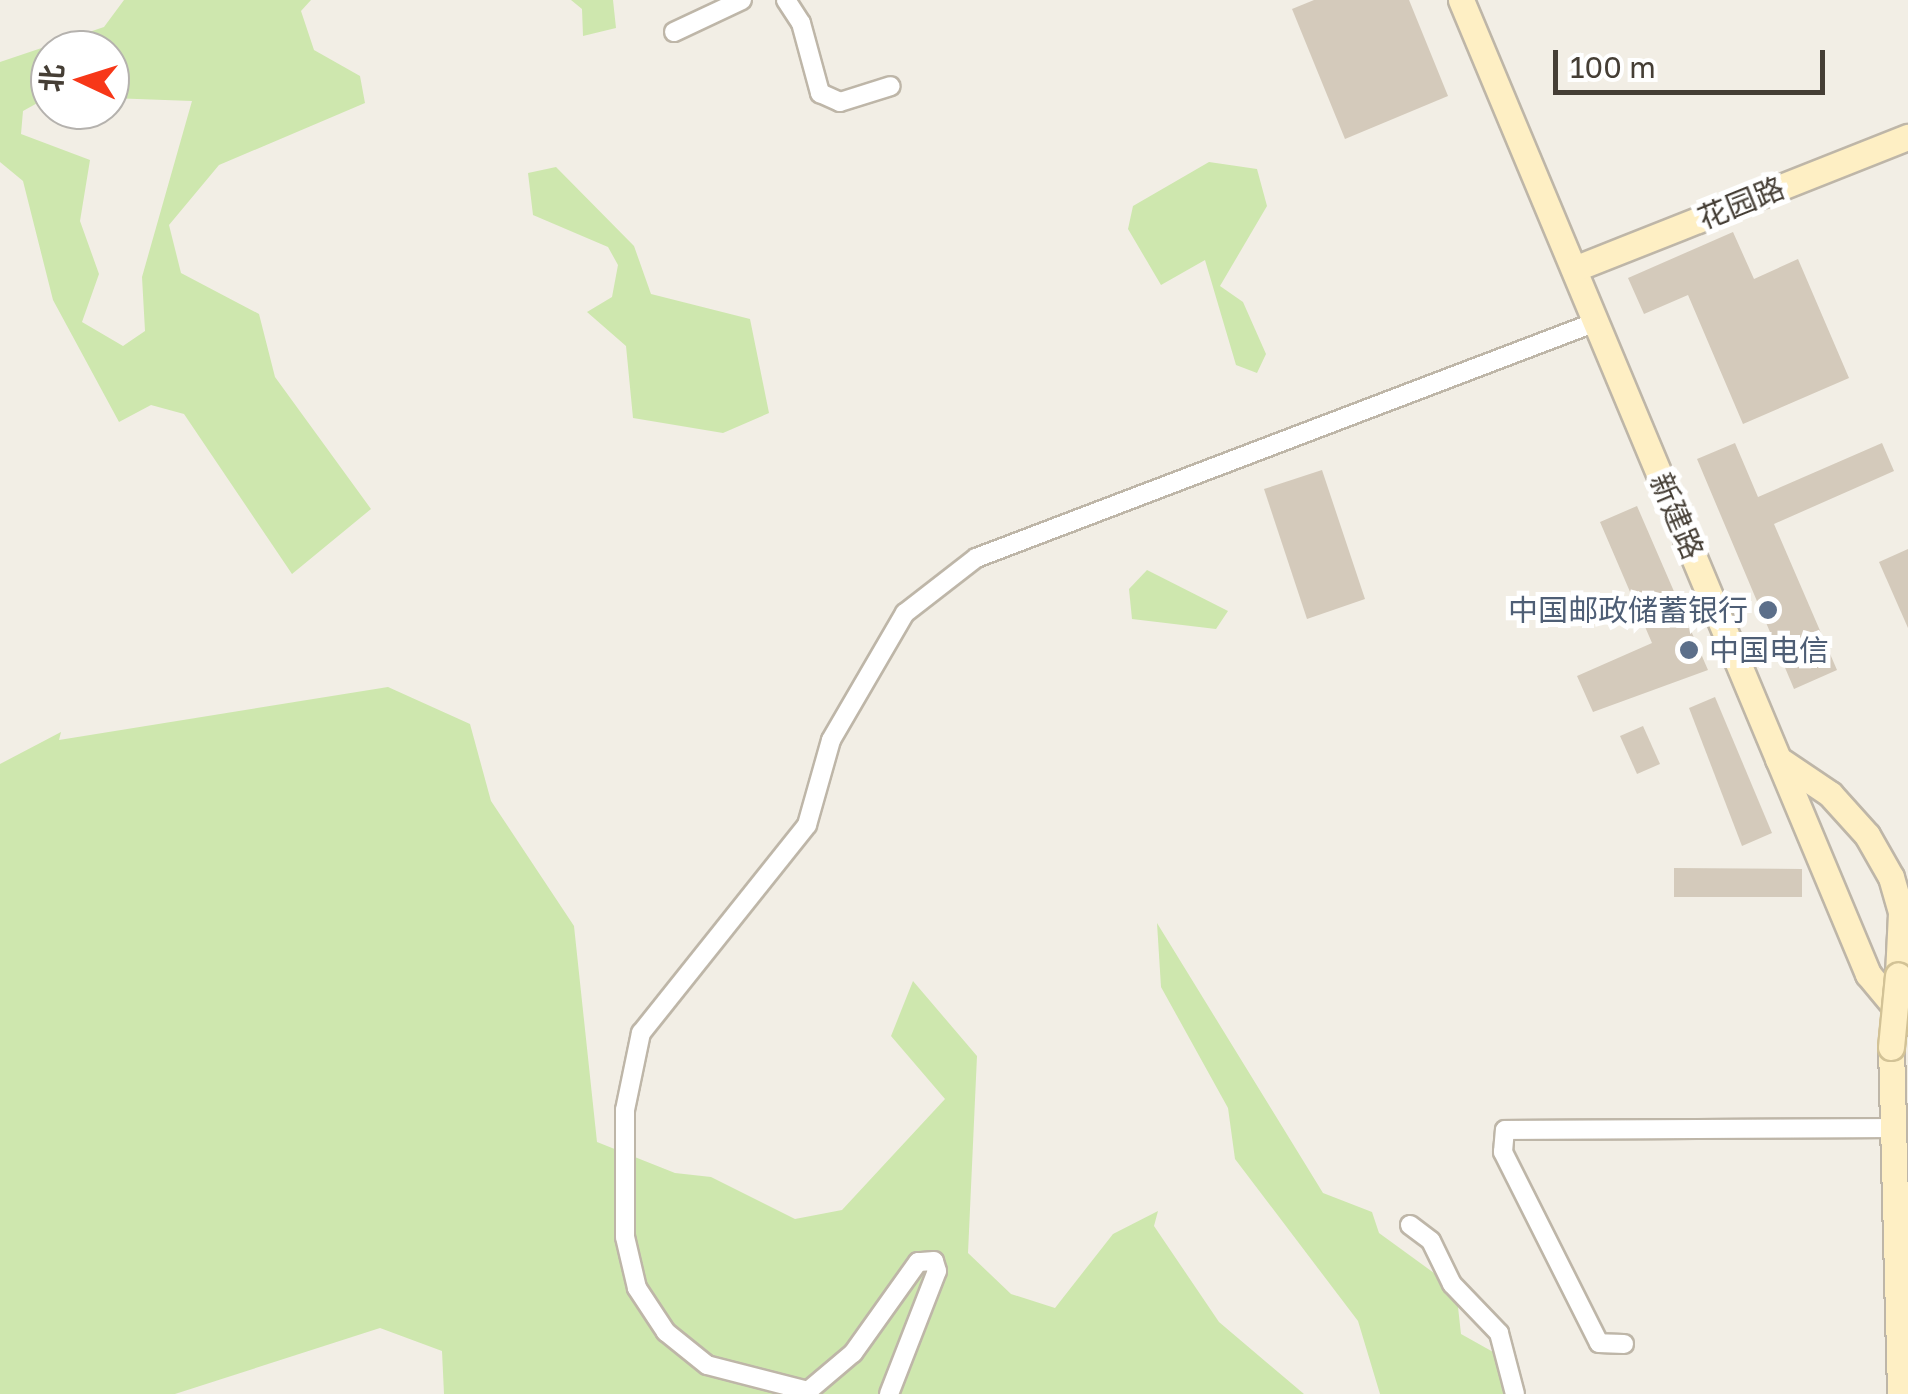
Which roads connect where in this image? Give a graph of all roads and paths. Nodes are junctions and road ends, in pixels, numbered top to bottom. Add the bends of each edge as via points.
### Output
1 (742, 0) edge
2 (786, 0) edge
3 (1461, 0) edge
4 (674, 32) dead end
5 (891, 86) dead end
6 (1908, 137) edge
7 (1574, 268) junction
8 (1596, 322) junction
9 (1778, 759) junction
10 (1908, 1022) edge
11 (1889, 1128) junction
12 (1410, 1225) dead end
13 (1903, 1341) edge
14 (1624, 1344) dead end
15 (888, 1394) edge
16 (1515, 1394) edge
17 (1900, 1394) edge

1 - 4 street
2 - 5 street via 801,22 820,93 840,102
3 - 7 main road, 新建路
6 - 7 main road, 花园路
7 - 8 main road, 新建路
8 - 9 main road, 新建路
8 - 15 street via 976,558 905,613 832,740 807,825 641,1033 625,1110 624,1237 637,1288 666,1332 707,1365 808,1391 853,1353 918,1262 934,1261 936,1274
9 - 10 main road, 新建路 via 1868,974
9 - 11 main road, bridge via 1830,794 1891,877 1901,913
11 - 13 main road
11 - 14 street via 1505,1130 1503,1152 1599,1344
12 - 16 street via 1431,1241 1452,1284 1500,1334
13 - 17 main road

